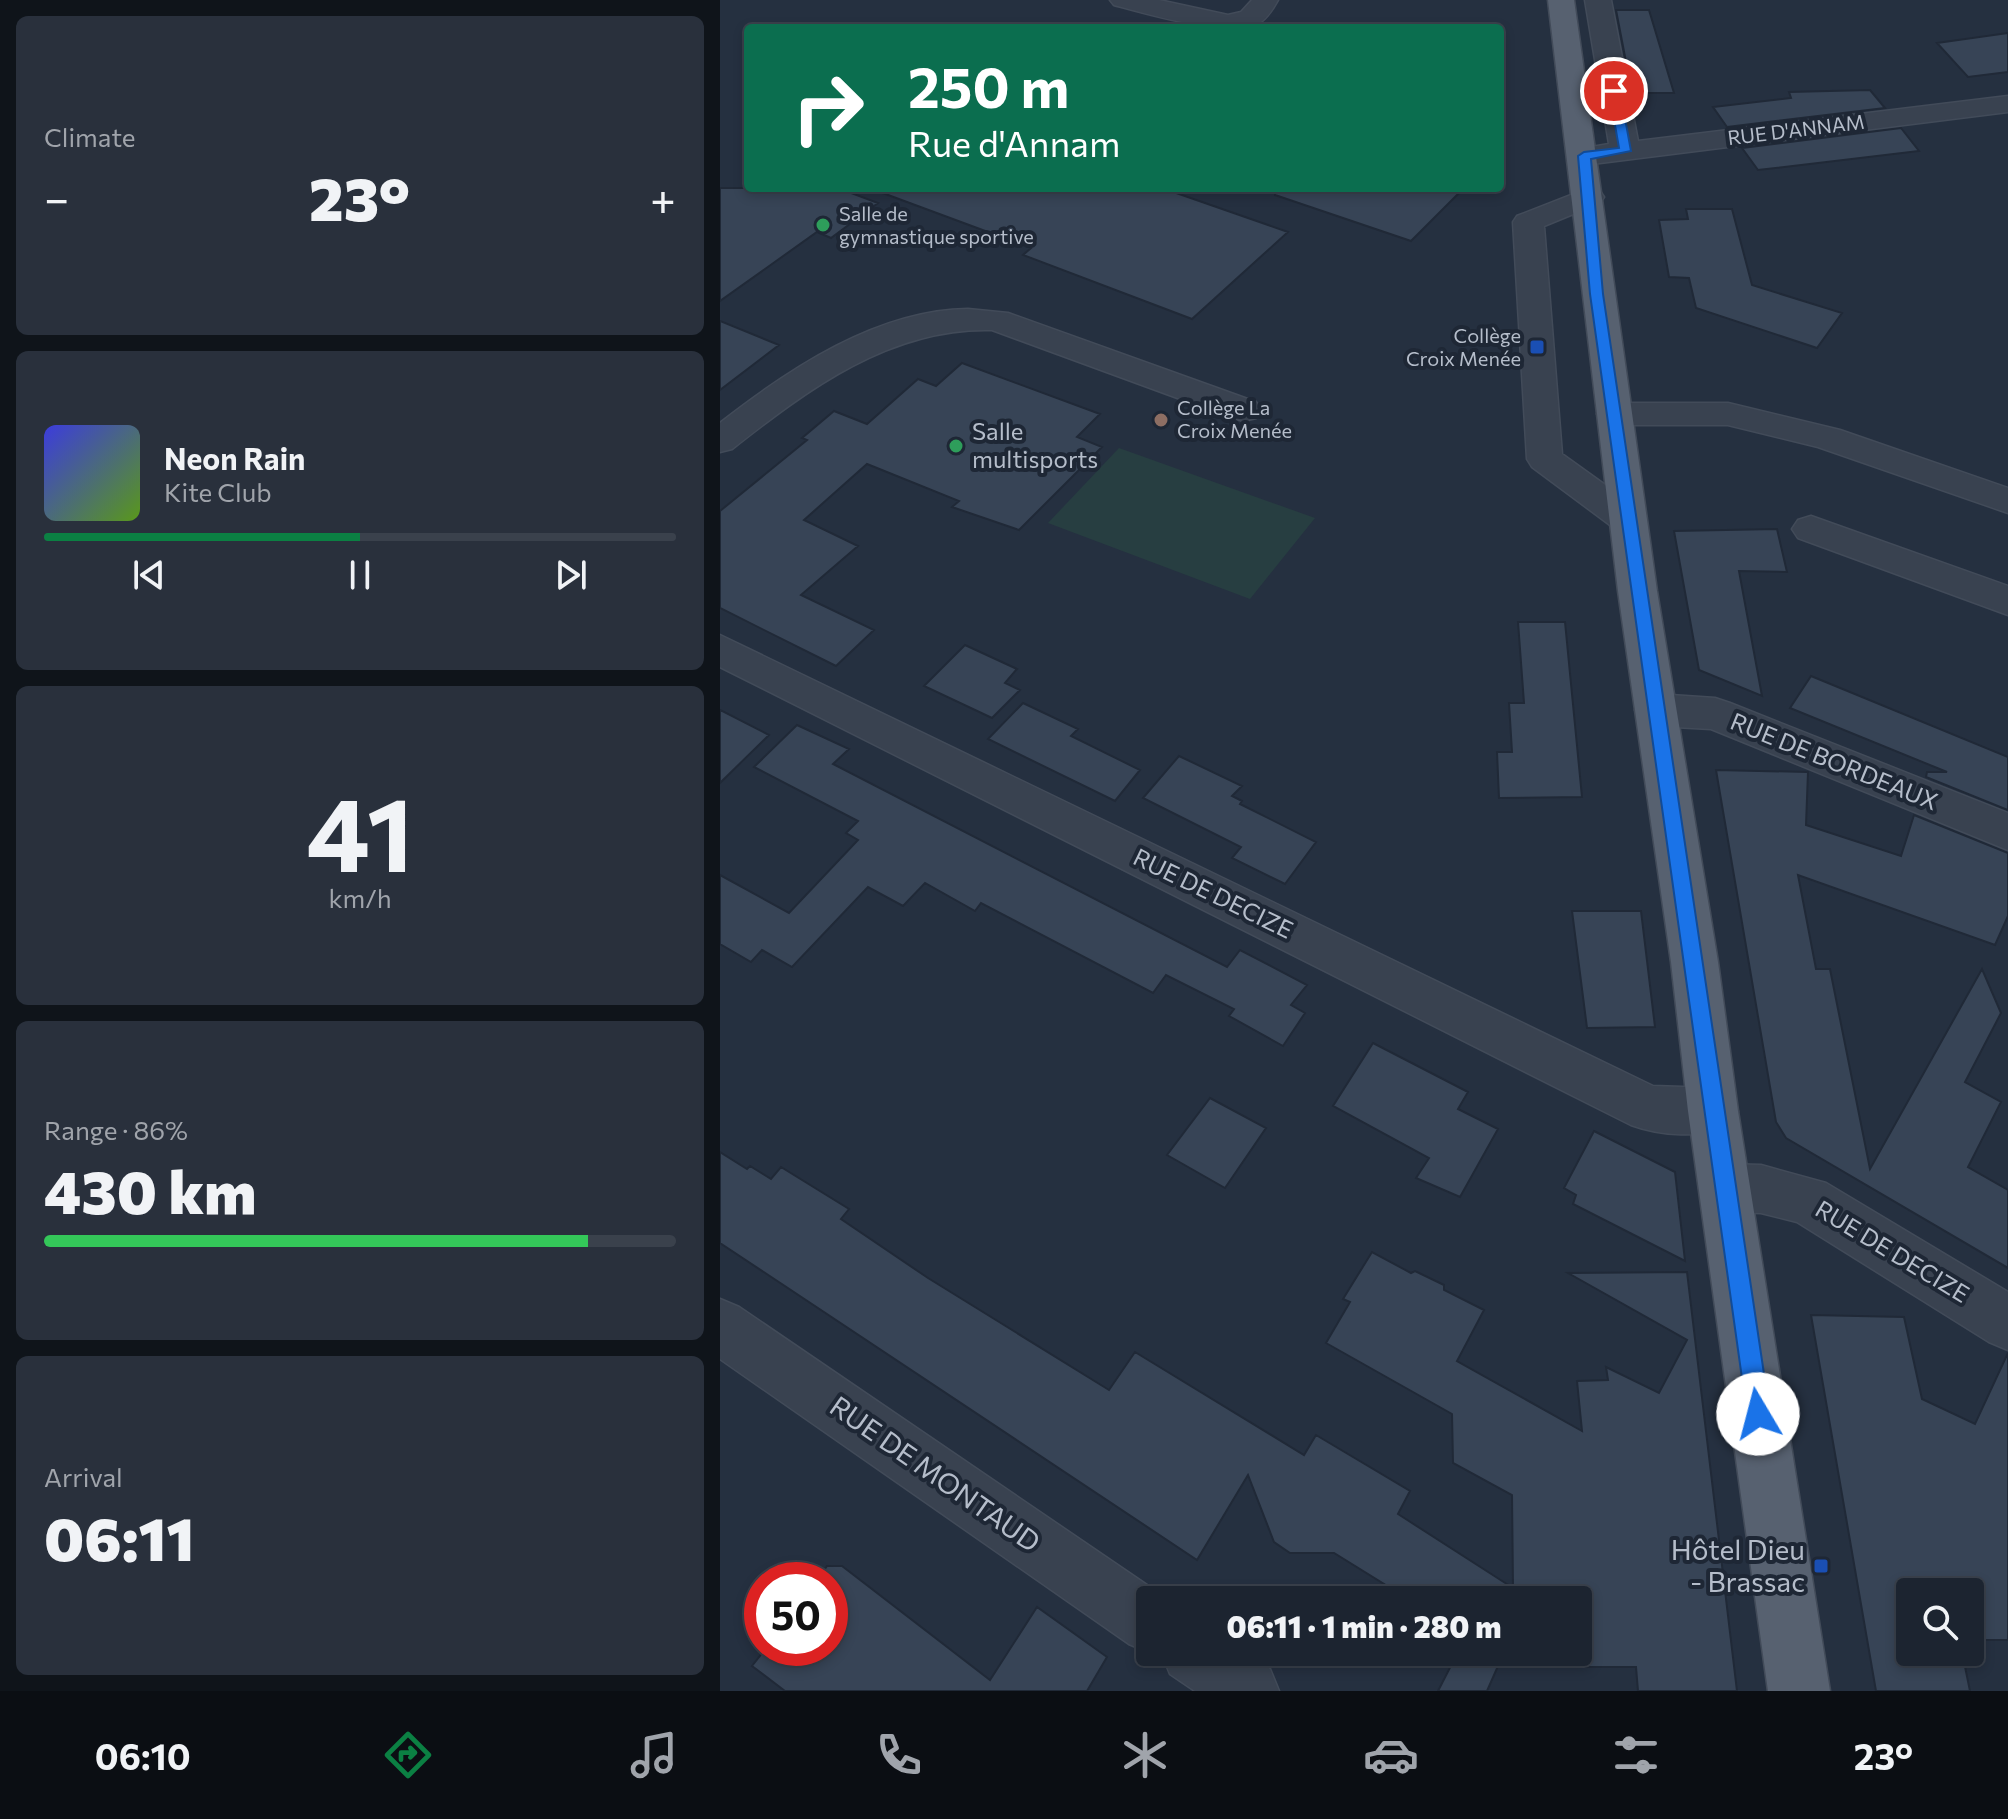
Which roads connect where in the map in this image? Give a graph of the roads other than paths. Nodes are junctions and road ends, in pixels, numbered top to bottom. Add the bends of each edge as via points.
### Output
1 (1123, 0) edge
2 (1265, 0) edge
3 (1561, 0) edge
4 (1598, 0) edge
5 (2008, 104) edge
6 (1968, 109) junction
7 (2008, 121) edge
8 (1625, 151) junction
9 (1584, 156) junction
10 (1589, 197) junction
11 (1244, 410) dead end
12 (1614, 414) junction
13 (726, 429) edge
14 (2008, 501) edge
15 (1627, 519) junction
16 (1811, 529) dead end
17 (2008, 601) edge
18 (720, 650) edge
19 (1656, 710) junction
20 (2008, 832) edge
21 (1713, 1111) junction
22 (1725, 1188) junction
23 (2008, 1323) edge
24 (720, 1326) edge
25 (1136, 1613) edge
26 (1212, 1666) edge
27 (1248, 1691) edge
28 (1799, 1691) edge

1 - 2 street via 1228,23 1244,23
3 - 9 main road
4 - 8 street
5 - 6 street, RUE D'ANNAM
6 - 7 street
6 - 8 street, RUE D'ANNAM
8 - 9 street, RUE D'ANNAM
9 - 10 main road
10 - 12 main road
10 - 15 street via 1528,222 1545,459
11 - 13 street via 996,320 954,319 893,334 833,361
12 - 14 street via 1728,414 1828,438
12 - 15 main road
15 - 19 main road
16 - 17 street
18 - 21 street, RUE DE DECIZE via 1649,1109
19 - 20 street, RUE DE BORDEAUX via 1715,714
19 - 21 main road
21 - 22 main road
22 - 23 street, RUE DE DECIZE via 1761,1189 1808,1200
22 - 28 main road
24 - 25 street, RUE DE MONTAUD
26 - 27 street

